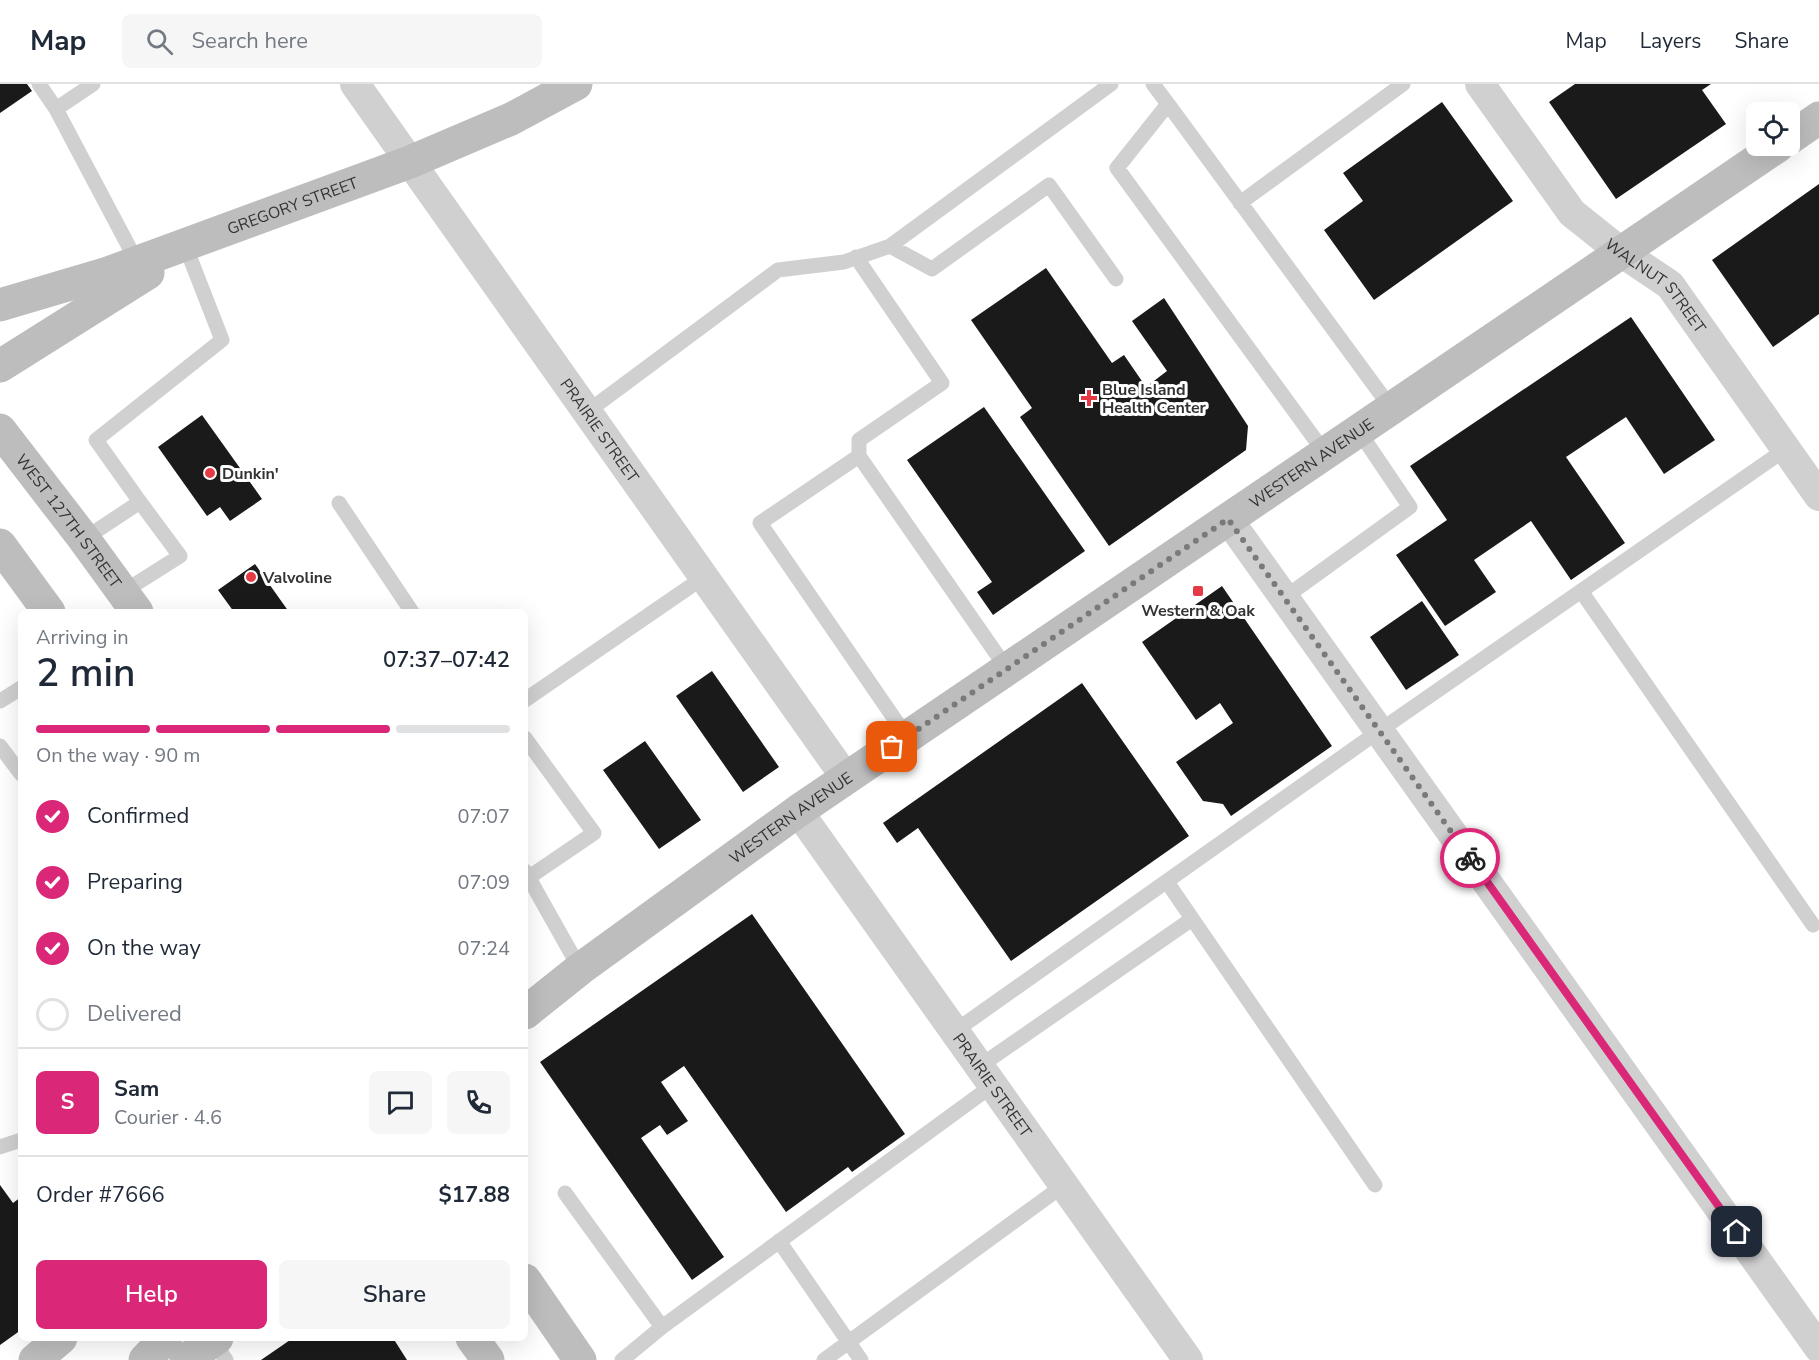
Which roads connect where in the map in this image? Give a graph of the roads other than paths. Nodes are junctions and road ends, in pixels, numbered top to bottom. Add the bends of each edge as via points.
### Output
1 (39, 84) edge
2 (93, 84) edge
3 (355, 84) edge
4 (576, 84) edge
5 (1112, 84) edge
6 (1153, 84) edge
7 (1403, 84) edge
8 (1480, 84) edge
9 (1168, 104) junction
10 (56, 109) junction
11 (1819, 118) edge
12 (1800, 131) edge
13 (1763, 156) edge
14 (410, 162) junction
15 (1240, 204) junction
16 (185, 245) junction
17 (890, 246) junction
18 (1622, 252) junction
19 (856, 257) junction
20 (137, 262) junction
21 (1116, 279) dead end
22 (0, 305) edge
23 (0, 366) edge
24 (1391, 408) junction
25 (587, 412) junction
26 (0, 430) edge
27 (1358, 430) junction
28 (1786, 449) junction
29 (1324, 453) junction
30 (859, 456) junction
31 (1819, 496) edge
32 (140, 502) junction
33 (339, 503) dead end
34 (1228, 519) junction
35 (84, 539) junction
36 (0, 545) edge
37 (704, 577) junction
38 (1581, 591) junction
39 (1284, 598) junction
40 (130, 602) edge
41 (47, 609) edge
42 (410, 609) edge
43 (1007, 669) junction
44 (18, 690) edge
45 (528, 697) edge
46 (0, 701) edge
47 (1379, 731) junction
48 (907, 737) junction
49 (528, 742) edge
50 (0, 746) edge
51 (18, 770) edge
52 (846, 778) junction
53 (798, 811) junction
54 (528, 875) edge
55 (528, 879) edge
56 (1167, 882) junction
57 (1192, 919) junction
58 (1813, 925) dead end
59 (580, 969) junction
60 (528, 1011) edge
61 (955, 1031) junction
62 (986, 1075) junction
63 (18, 1143) edge
64 (0, 1147) edge
65 (1064, 1185) junction
66 (1375, 1185) dead end
67 (565, 1193) dead end
68 (779, 1241) junction
69 (528, 1284) edge
70 (662, 1327) junction
71 (57, 1341) edge
72 (163, 1341) edge
73 (474, 1341) edge
74 (849, 1342) junction
75 (219, 1346) edge
76 (1819, 1348) edge
77 (35, 1360) edge
78 (145, 1360) edge
79 (186, 1360) edge
80 (488, 1360) edge
81 (579, 1360) edge
82 (622, 1360) edge
83 (824, 1360) edge
84 (861, 1360) edge
85 (1188, 1360) edge

1 - 10 lane
2 - 10 lane
3 - 14 street, PRAIRIE STREET
4 - 14 main road, GREGORY STREET via 511,119
5 - 17 lane
6 - 9 lane
7 - 15 lane
8 - 18 street, WALNUT STREET via 1572,213
9 - 15 lane
9 - 29 lane via 1117,168
10 - 20 lane
11 - 12 main road
13 - 18 main road, WESTERN AVENUE
14 - 16 main road, GREGORY STREET
14 - 25 street, PRAIRIE STREET
15 - 24 lane
16 - 20 main road, GREGORY STREET
16 - 23 main road via 135,282
16 - 32 lane via 222,340 96,440
17 - 19 lane
17 - 21 lane via 932,269 1049,185
18 - 24 main road, WESTERN AVENUE
18 - 28 street, WALNUT STREET via 1670,285
19 - 25 lane via 778,270
19 - 30 lane via 942,383 859,440
20 - 22 main road, GREGORY STREET
24 - 27 main road, WESTERN AVENUE
25 - 37 street, PRAIRIE STREET
26 - 35 main road, WEST 127TH STREET
27 - 29 main road, WESTERN AVENUE
27 - 39 lane via 1410,507
28 - 31 street, WALNUT STREET
28 - 38 lane
29 - 34 main road, WESTERN AVENUE
30 - 43 lane
30 - 48 lane via 760,523
32 - 35 lane
32 - 40 lane via 180,556
33 - 42 lane
34 - 39 street
34 - 43 main road, WESTERN AVENUE
35 - 40 main road, WEST 127TH STREET
36 - 41 main road
37 - 45 lane
37 - 52 street, PRAIRIE STREET
38 - 47 lane
38 - 58 lane
39 - 47 street
43 - 48 main road, WESTERN AVENUE
44 - 46 lane
47 - 56 lane
47 - 76 street
48 - 52 main road, WESTERN AVENUE
49 - 54 lane via 594,833
50 - 51 lane
52 - 53 main road, WESTERN AVENUE
53 - 59 main road, WESTERN AVENUE
53 - 61 street, PRAIRIE STREET
55 - 59 lane
56 - 57 lane
56 - 61 lane
57 - 62 lane
57 - 66 lane
59 - 60 main road, WESTERN AVENUE
61 - 62 street, PRAIRIE STREET
62 - 65 street, PRAIRIE STREET
62 - 68 lane
63 - 64 lane
65 - 74 lane
65 - 85 street, PRAIRIE STREET
67 - 70 lane
68 - 70 lane
68 - 74 lane
69 - 81 main road
70 - 82 lane
71 - 77 main road
72 - 78 main road
73 - 80 main road
74 - 83 lane
74 - 84 lane
75 - 79 main road

